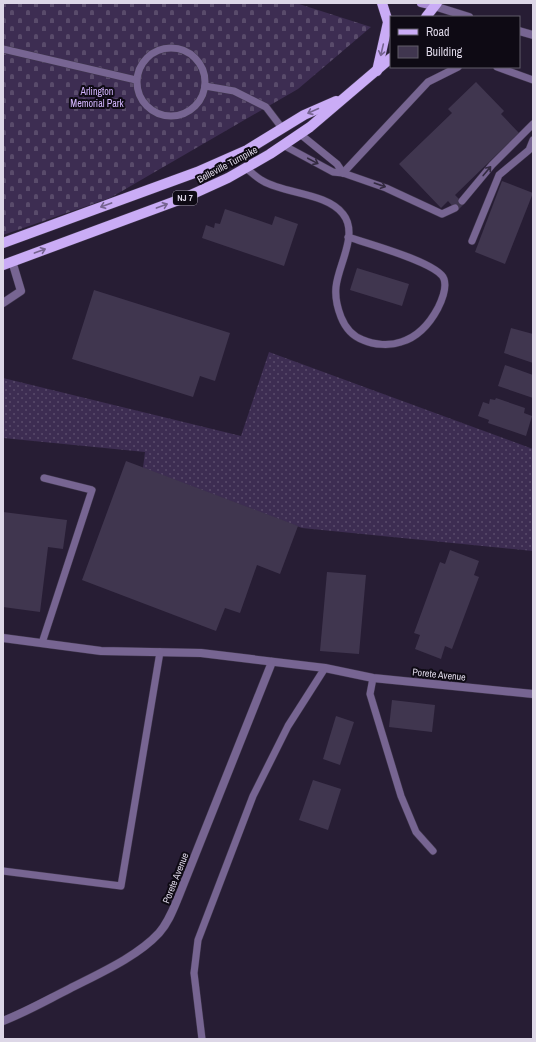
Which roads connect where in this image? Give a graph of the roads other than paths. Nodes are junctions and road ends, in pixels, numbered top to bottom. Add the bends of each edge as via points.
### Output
1 (382, 3) edge
2 (421, 3) edge
3 (436, 5) edge
4 (427, 16) edge
5 (466, 16) edge
6 (520, 31) edge
7 (533, 35) edge
8 (3, 49) edge
9 (390, 59) edge
10 (456, 68) edge
11 (500, 68) edge
12 (378, 71) junction
13 (136, 80) junction
14 (533, 80) edge
15 (205, 86) junction
16 (348, 95) junction
17 (533, 124) edge
18 (282, 128) junction
19 (300, 134) junction
20 (533, 140) edge
21 (284, 145) junction
22 (246, 168) junction
23 (343, 173) junction
24 (462, 201) dead end
25 (455, 208) dead end
26 (348, 237) junction
27 (472, 241) dead end
28 (3, 243) edge
29 (7, 263) edge
30 (3, 303) edge
31 (44, 478) dead end
32 (3, 638) edge
33 (42, 643) junction
34 (160, 652) junction
35 (272, 662) junction
36 (324, 668) junction
37 (372, 678) junction
38 (533, 694) edge
39 (433, 851) dead end
40 (3, 871) edge
41 (3, 1021) edge
42 (202, 1039) edge

1 -> 12 main road via 388,22
2 - 3 main road
3 - 4 main road
3 - 5 street
6 - 7 street
8 - 13 lane
9 - 12 main road, Belleville Turnpike / NJ 7
10 - 23 lane via 428,82
11 - 14 lane
12 - 16 main road, Belleville Turnpike / NJ 7
13 - 15 lane via 137,92 142,103 151,111 168,117 185,114 195,108 202,98
13 - 15 lane via 139,69 149,56 163,49 174,48 194,57 203,70
15 - 18 lane via 234,91 266,108
16 -> 18 main road, Belleville Turnpike / NJ 7
16 - 19 main road, Belleville Turnpike / NJ 7
24 -> 17 lane via 492,165
18 -> 28 main road, Belleville Turnpike / NJ 7 via 247,150 198,172
19 - 21 main road, Belleville Turnpike / NJ 7
19 - 23 lane
20 - 27 lane via 529,150 499,175
21 - 22 main road, Belleville Turnpike / NJ 7
21 -> 23 lane via 333,172
22 - 26 lane via 263,182 335,206 348,222
29 -> 22 main road, Belleville Turnpike / NJ 7 via 184,198
23 -> 25 lane via 386,188 442,214
26 - 26 lane via 336,287 338,308 345,326 358,338 367,342 396,344 415,336 430,320 441,302 444,288 441,273 417,261
29 - 30 street, Belleville Turnpike via 21,291
31 - 33 lane via 92,490
32 - 33 street, Porete Avenue
33 - 34 street, Porete Avenue via 101,651
34 - 35 street, Porete Avenue via 201,653
34 - 40 lane via 122,886
35 - 36 street, Porete Avenue
35 - 41 street, Porete Avenue via 178,898 159,932 144,946 102,972
36 - 37 street, Porete Avenue
36 - 42 lane via 288,726 253,796 198,940 194,974
37 - 38 street, Porete Avenue
37 - 39 lane via 370,694 401,796 416,832

